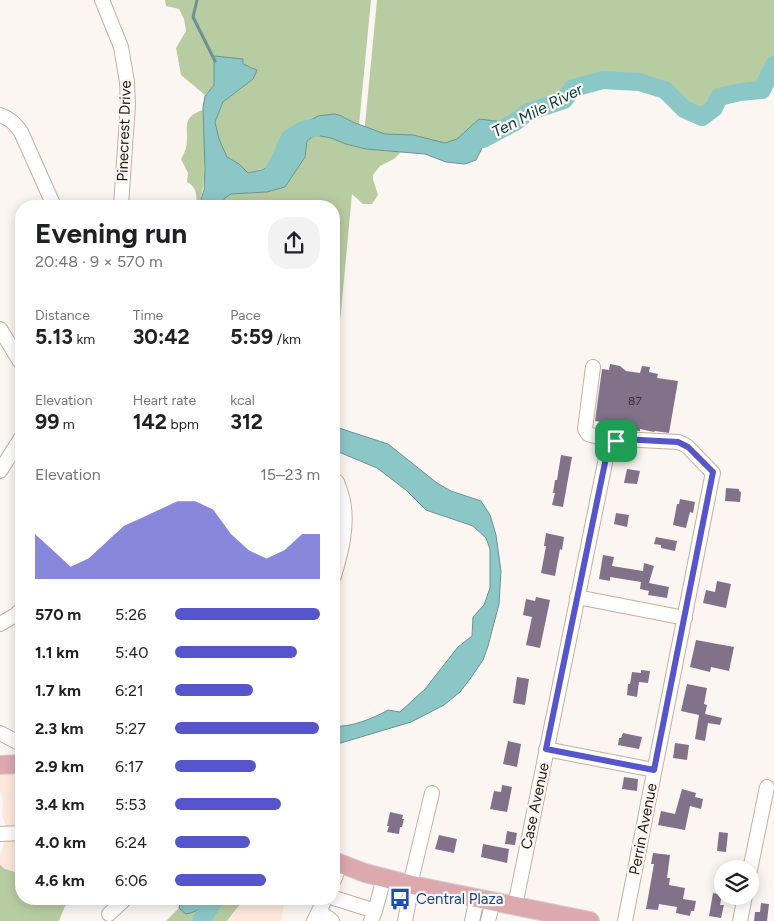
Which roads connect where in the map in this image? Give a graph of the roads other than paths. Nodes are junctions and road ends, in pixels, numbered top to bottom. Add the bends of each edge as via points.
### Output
1 (102, 0) edge
2 (0, 115) edge
3 (51, 200) edge
4 (122, 200) edge
5 (0, 329) edge
6 (15, 353) edge
7 (593, 367) dead end
8 (616, 441) junction
9 (15, 447) edge
10 (0, 471) edge
11 (340, 492) edge
12 (340, 553) edge
13 (577, 597) junction
14 (15, 615) edge
15 (684, 618) junction
16 (0, 624) edge
17 (0, 733) edge
18 (15, 741) edge
19 (546, 749) junction
20 (15, 764) edge
21 (0, 765) edge
22 (654, 770) junction
23 (767, 787) dead end
24 (432, 793) dead end
25 (15, 833) edge
26 (0, 834) edge
27 (752, 860) edge
28 (340, 869) edge
29 (384, 878) junction
30 (411, 885) junction
31 (485, 900) junction
32 (340, 901) edge
33 (119, 905) edge
34 (743, 905) edge
35 (514, 906) junction
36 (319, 910) edge
37 (109, 914) dead end
38 (373, 916) edge
39 (332, 921) edge
40 (404, 921) edge
41 (472, 921) edge
42 (488, 921) edge
43 (590, 921) edge
44 (625, 921) edge
45 (740, 921) edge

1 - 4 street, Pinecrest Drive via 121,47 127,82
2 - 3 street via 16,124 22,132
5 - 6 street
7 - 8 street via 585,429 588,434
8 - 13 street, Case Avenue via 610,446 603,470
8 - 15 street, Perrin Avenue via 678,442 688,447 713,472
9 - 10 street
11 - 12 street via 345,523
13 - 15 street
13 - 19 street, Case Avenue
14 - 16 street
15 - 22 street, Perrin Avenue
17 - 18 street
19 - 22 street
19 - 35 street, Case Avenue
20 - 21 main road
22 - 44 street, Perrin Avenue
23 - 27 street
24 - 30 street
25 - 26 street
28 - 29 main road
29 - 30 main road
29 - 38 street
30 - 31 main road
30 - 40 street
31 - 35 main road
31 - 41 street
31 - 42 street
32 - 38 street
33 - 37 street
34 - 45 street
35 - 43 main road
36 - 39 street

